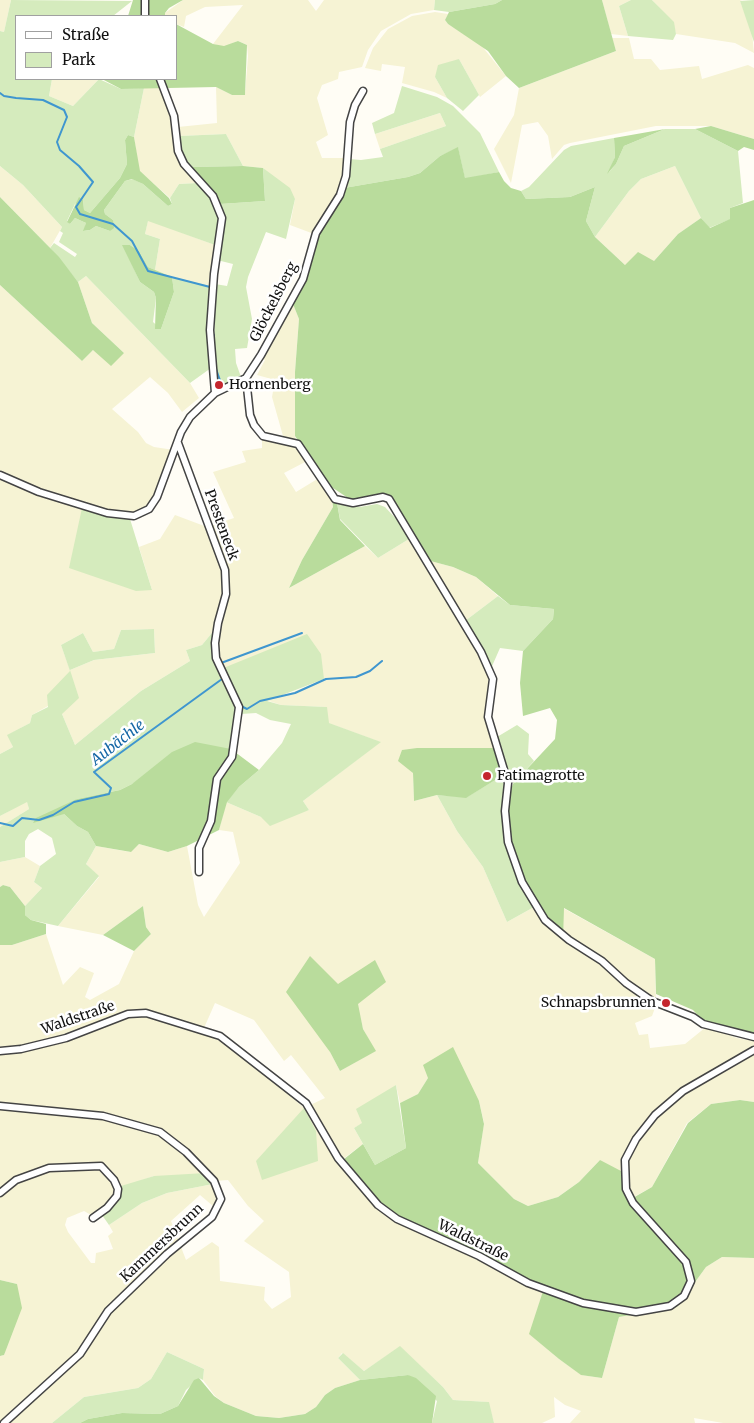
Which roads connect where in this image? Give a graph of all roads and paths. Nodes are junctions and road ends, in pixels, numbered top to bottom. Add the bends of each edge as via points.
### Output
1 (145, 0) edge
2 (145, 15) edge
3 (160, 80) edge
4 (363, 91) dead end
5 (246, 378) junction
6 (215, 392) junction
7 (178, 443) junction
8 (0, 475) edge
9 (199, 872) dead end
10 (754, 1037) edge
11 (754, 1050) edge
12 (0, 1051) edge
13 (0, 1106) edge
14 (0, 1193) edge
15 (93, 1218) dead end
16 (4, 1423) edge

1 - 2 street
3 - 6 street via 174,116 178,151 184,164 213,196 222,218 210,330
4 - 5 street, Glöckelsberg via 350,122 346,176 340,195 316,233 298,287
5 - 6 street
5 - 10 street via 254,425 263,436 298,444 335,499 354,503 383,497 388,499 481,652 493,679 488,717 508,783 505,811 508,842 522,882 545,920 652,1002 703,1024
6 - 7 street via 190,417
7 - 8 street via 157,497 149,509 134,516 107,513 39,492
7 - 9 street, Presteneck via 225,570 226,594 214,643 216,658 239,707 232,757 217,779 211,820 199,848
11 - 12 street, Waldstraße via 683,1091 655,1115 625,1160 626,1189 633,1203 686,1262 691,1281 684,1296 670,1306 636,1312 583,1303 528,1283 397,1219 378,1205 338,1158 306,1103 220,1036 146,1013 128,1014 66,1038
13 - 16 street, Kammersbrunn via 103,1116 160,1132 214,1180 221,1199 212,1217 167,1254 108,1311 80,1354
14 - 15 street via 16,1180 49,1168 102,1166 114,1180 117,1196

